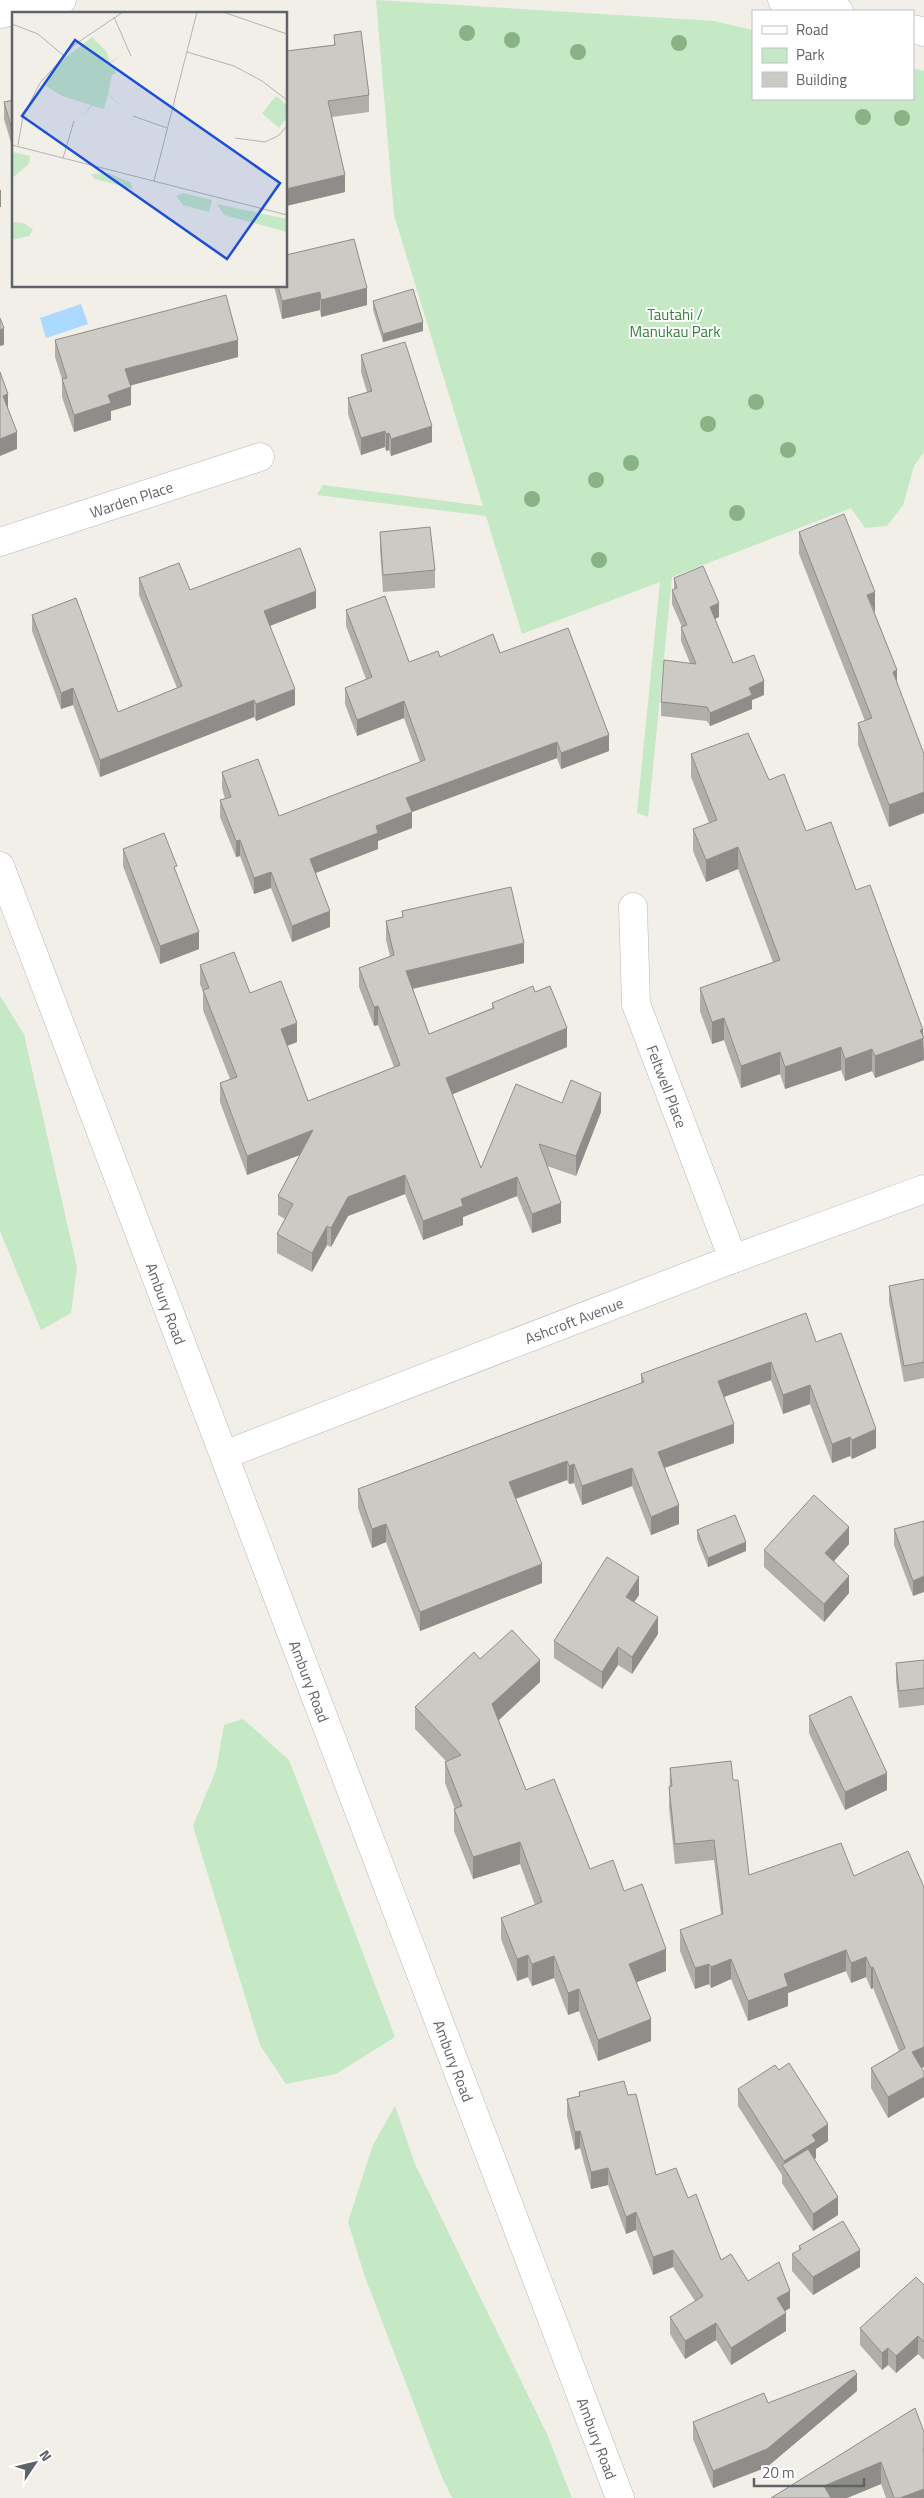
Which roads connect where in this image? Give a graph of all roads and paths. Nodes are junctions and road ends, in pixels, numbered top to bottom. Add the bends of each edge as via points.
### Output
1 (62, 0) edge
2 (782, 0) edge
3 (834, 10) edge
4 (0, 14) edge
5 (260, 457) dead end
6 (0, 542) edge
7 (0, 866) edge
8 (633, 907) dead end
9 (924, 1189) edge
10 (732, 1259) junction
11 (224, 1455) junction
12 (620, 2498) edge

1 - 4 street
2 - 3 street
5 - 6 street, Warden Place
7 - 11 street, Ambury Road
8 - 10 street, Feltwell Place via 636,1004
9 - 10 street, Ashcroft Avenue
10 - 11 street, Ashcroft Avenue
11 - 12 street, Ambury Road

